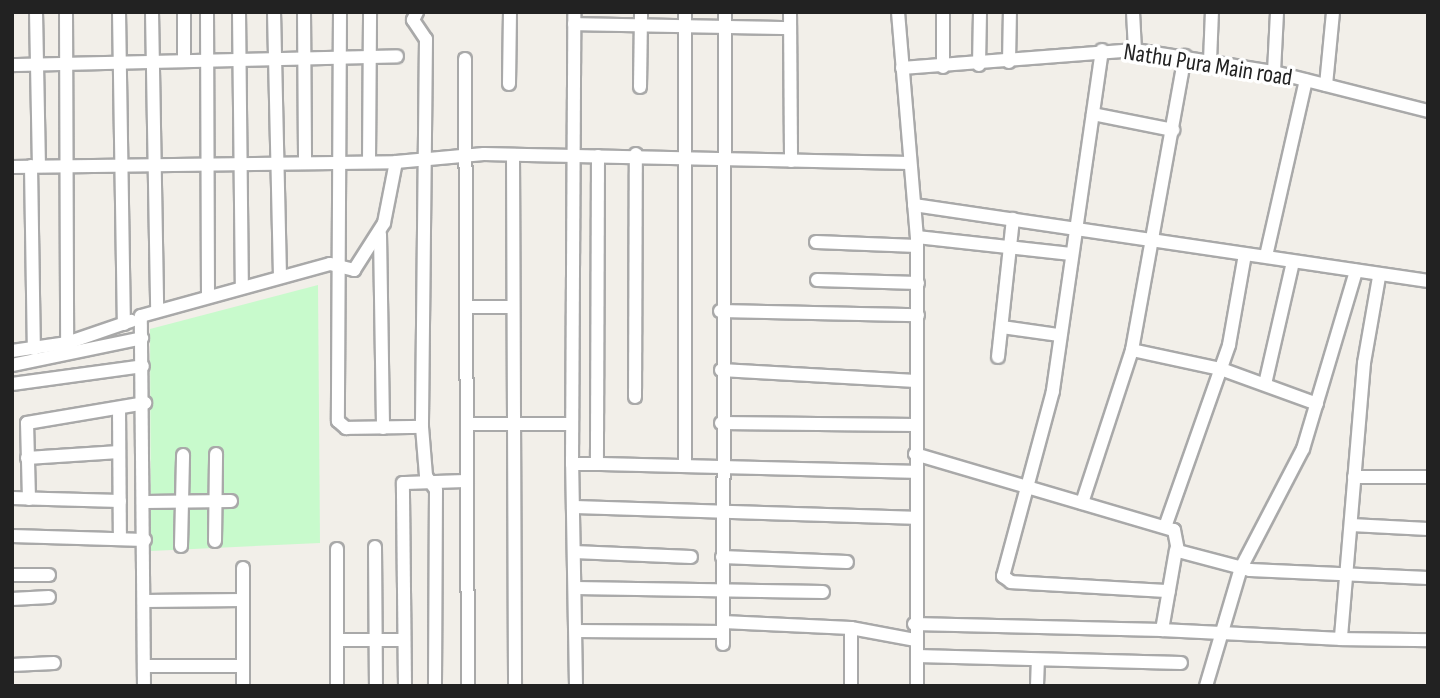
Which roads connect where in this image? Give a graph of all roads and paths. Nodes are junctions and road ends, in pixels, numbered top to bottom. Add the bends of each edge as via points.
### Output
1 (36, 12) edge
2 (66, 12) edge
3 (119, 12) edge
4 (152, 12) edge
5 (184, 12) edge
6 (207, 12) edge
7 (239, 12) edge
8 (274, 12) edge
9 (304, 12) edge
10 (340, 12) edge
11 (370, 12) edge
12 (510, 12) edge
13 (685, 12) edge
14 (790, 12) edge
15 (898, 12) edge
16 (943, 12) edge
17 (980, 12) edge
18 (1010, 12) edge
19 (1133, 12) edge
20 (1212, 12) edge
21 (1277, 12) edge
22 (1332, 12) edge
23 (574, 18) edge
24 (600, 18) edge
25 (641, 19) edge
26 (724, 19) edge
27 (417, 20) edge
28 (685, 26) junction
29 (789, 28) junction
30 (1102, 50) junction
31 (1135, 50) junction
32 (397, 56) dead end
33 (1185, 56) junction
34 (369, 57) junction
35 (341, 58) junction
36 (465, 59) dead end
37 (184, 60) junction
38 (206, 60) junction
39 (239, 60) junction
40 (274, 60) junction
41 (305, 60) junction
42 (119, 61) junction
43 (153, 61) junction
44 (1210, 61) junction
45 (1009, 62) junction
46 (66, 63) junction
47 (12, 65) edge
48 (35, 65) junction
49 (979, 65) junction
50 (943, 66) junction
51 (901, 68) junction
52 (1274, 72) junction
53 (1306, 80) junction
54 (509, 84) dead end
55 (1326, 85) junction
56 (640, 87) dead end
57 (1428, 111) edge
58 (1093, 114) junction
59 (1173, 130) junction
60 (636, 154) junction
61 (465, 155) junction
62 (513, 155) junction
63 (575, 155) junction
64 (598, 156) junction
65 (686, 156) junction
66 (425, 158) junction
67 (722, 159) junction
68 (791, 161) junction
69 (276, 162) junction
70 (305, 162) junction
71 (340, 162) junction
72 (385, 162) junction
73 (68, 163) junction
74 (122, 163) junction
75 (156, 163) junction
76 (206, 163) junction
77 (909, 163) junction
78 (240, 164) junction
79 (35, 166) junction
80 (12, 167) edge
81 (914, 205) junction
82 (1013, 219) junction
83 (1075, 229) junction
84 (380, 234) junction
85 (1157, 239) junction
86 (917, 241) junction
87 (817, 242) dead end
88 (1010, 244) junction
89 (1071, 254) junction
90 (1245, 254) junction
91 (1266, 256) junction
92 (1293, 262) junction
93 (342, 268) junction
94 (1356, 271) junction
95 (280, 276) junction
96 (1379, 277) junction
97 (817, 280) dead end
98 (1428, 281) edge
99 (918, 283) junction
100 (242, 286) junction
101 (208, 294) junction
102 (466, 307) junction
103 (512, 307) junction
104 (157, 308) junction
105 (720, 311) junction
106 (918, 315) junction
107 (124, 324) junction
108 (141, 327) junction
109 (1002, 327) junction
110 (1059, 335) junction
111 (67, 343) junction
112 (34, 349) junction
113 (12, 351) edge
114 (1132, 351) junction
115 (998, 357) dead end
116 (12, 365) edge
117 (143, 366) junction
118 (1221, 369) junction
119 (720, 370) junction
120 (916, 381) junction
121 (12, 384) edge
122 (1265, 384) junction
123 (635, 397) dead end
124 (145, 403) junction
125 (1317, 404) junction
126 (119, 408) junction
127 (721, 423) junction
128 (467, 424) junction
129 (513, 424) junction
130 (572, 424) junction
131 (915, 425) junction
132 (383, 428) junction
133 (422, 428) junction
134 (120, 452) junction
135 (216, 454) dead end
136 (915, 454) junction
137 (183, 455) dead end
138 (27, 458) junction
139 (572, 464) junction
140 (597, 464) junction
141 (685, 465) junction
142 (721, 465) junction
143 (915, 472) junction
144 (1354, 477) junction
145 (1428, 477) edge
146 (428, 480) junction
147 (467, 481) junction
148 (1023, 484) junction
149 (12, 498) edge
150 (29, 499) junction
151 (120, 501) junction
152 (215, 501) junction
153 (232, 501) dead end
154 (145, 502) junction
155 (182, 502) junction
156 (1082, 503) junction
157 (573, 507) junction
158 (722, 514) junction
159 (915, 517) junction
160 (1351, 525) junction
161 (1164, 527) junction
162 (1428, 528) edge
163 (12, 536) edge
164 (120, 539) junction
165 (145, 540) junction
166 (215, 541) dead end
167 (181, 546) dead end
168 (375, 547) dead end
169 (337, 549) dead end
170 (1177, 550) junction
171 (573, 552) junction
172 (691, 557) dead end
173 (722, 557) junction
174 (847, 562) dead end
175 (243, 568) dead end
176 (1241, 568) junction
177 (12, 575) edge
178 (49, 575) dead end
179 (1347, 575) junction
180 (1428, 578) edge
181 (575, 588) junction
182 (723, 591) junction
183 (1169, 591) junction
184 (823, 592) dead end
185 (49, 597) dead end
186 (12, 599) edge
187 (243, 600) junction
188 (144, 601) junction
189 (914, 624) junction
190 (851, 628) junction
191 (1162, 630) junction
192 (576, 631) junction
193 (723, 632) junction
194 (1220, 632) junction
195 (404, 639) junction
196 (1341, 639) junction
197 (337, 640) junction
198 (376, 640) junction
199 (916, 640) junction
200 (1428, 640) edge
201 (917, 656) junction
202 (1038, 661) junction
203 (54, 663) dead end
204 (1181, 663) dead end
205 (12, 665) edge
206 (144, 666) junction
207 (243, 666) junction
208 (334, 683) edge
209 (144, 686) edge
210 (243, 686) edge
211 (376, 686) edge
212 (405, 686) edge
213 (435, 686) edge
214 (468, 686) edge
215 (515, 686) edge
216 (576, 686) edge
217 (851, 686) edge
218 (917, 686) edge
219 (1037, 686) edge
220 (1206, 686) edge

1 - 48 street
2 - 46 street
3 - 42 street
4 - 43 street
5 - 37 street
6 - 38 street
7 - 39 street
8 - 40 street
9 - 41 street
10 - 35 street
11 - 34 street
12 - 54 street
13 - 28 street
14 - 29 street
15 - 51 street
16 - 50 street
17 - 49 street
18 - 45 street
19 - 31 street
20 - 44 street
21 - 52 street
22 - 55 street
23 - 24 street
23 - 63 street
24 - 25 street
25 - 28 street
25 - 56 street
26 - 28 street
26 - 29 street
26 - 67 street
27 - 66 street
28 - 65 street
29 - 68 street
30 - 31 street, Nathu Pura Main road
30 - 45 street, Nathu Pura Main road
30 - 58 street
31 - 33 street, Nathu Pura Main road
32 - 34 street
33 - 44 street, Nathu Pura Main road
33 - 59 street
34 - 35 street
34 - 72 street
35 - 41 street
35 - 71 street
36 - 61 street
37 - 38 street
37 - 43 street
38 - 39 street
38 - 76 street
39 - 40 street
39 - 78 street
40 - 41 street
40 - 69 street
41 - 70 street
42 - 43 street
42 - 46 street
42 - 74 street
43 - 75 street
44 - 52 street, Nathu Pura Main road
45 - 49 street, Nathu Pura Main road
46 - 48 street
46 - 73 street
47 - 48 street
48 - 79 street
49 - 50 street, Nathu Pura Main road
50 - 51 street, Nathu Pura Main road
51 - 77 street
52 - 53 street, Nathu Pura Main road
53 - 55 street, Nathu Pura Main road
53 - 91 street
55 - 57 street, Nathu Pura Main road
58 - 59 street
58 - 83 street
59 - 85 street
60 - 64 street
60 - 65 street
60 - 123 street
61 - 62 street
61 - 66 street
61 - 102 street
62 - 63 street
62 - 103 street
63 - 64 street
63 - 130 street
64 - 140 street
65 - 67 street
65 - 141 street
66 - 72 street
66 - 133 street
67 - 68 street
67 - 105 street
68 - 77 street
69 - 70 street
69 - 78 street
69 - 95 street
70 - 71 street
71 - 72 street
71 - 93 street
72 - 84 street
73 - 74 street
73 - 79 street
73 - 111 street
74 - 75 street
74 - 107 street
75 - 76 street
75 - 104 street
76 - 78 street
76 - 101 street
77 - 81 street
78 - 100 street
79 - 80 street
79 - 112 street
81 - 82 street
81 - 86 street
82 - 83 street
82 - 88 street
83 - 85 street
83 - 89 street
84 - 93 street via 360,265
84 - 132 street
85 - 90 street
85 - 114 street
86 - 87 street
86 - 88 street
86 - 99 street
88 - 89 street
88 - 109 street
89 - 110 street
90 - 91 street
90 - 118 street
91 - 92 street
92 - 94 street
92 - 122 street
93 - 95 street
93 - 132 street via 338,421 346,428
94 - 96 street
94 - 125 street
95 - 100 street
96 - 98 street
96 - 144 street
97 - 99 street
99 - 106 street
100 - 101 street
101 - 104 street
102 - 103 street
102 - 128 street
103 - 129 street
104 - 108 street
105 - 106 street
105 - 119 street
106 - 120 street
107 - 108 street
107 - 111 street
108 - 116 street
108 - 117 street
109 - 110 street
109 - 115 street
110 - 148 street via 1051,400
111 - 112 street
112 - 113 street
114 - 118 street
114 - 156 street
117 - 121 street
117 - 124 street
118 - 122 street
118 - 161 street
119 - 120 street
119 - 127 street
120 - 131 street
122 - 125 street
124 - 126 street
124 - 154 street
125 - 176 street via 1298,459
126 - 134 street
126 - 138 street via 27,424
127 - 131 street
127 - 142 street
128 - 129 street
128 - 147 street
129 - 130 street
129 - 215 street
130 - 139 street
131 - 136 street
132 - 133 street
133 - 146 street
134 - 138 street
134 - 151 street
135 - 152 street
136 - 143 street
136 - 148 street
137 - 155 street
138 - 150 street
139 - 140 street
139 - 157 street
140 - 141 street
141 - 142 street
142 - 143 street
142 - 158 street
143 - 159 street
144 - 145 street
144 - 160 street
146 - 147 street
146 - 195 street via 405,481 403,487
146 - 213 street via 436,491
147 - 214 street
148 - 156 street
148 - 183 street via 1007,582
149 - 150 street
150 - 151 street
151 - 164 street
152 - 153 street
152 - 155 street
152 - 166 street
154 - 155 street
154 - 165 street
155 - 167 street
156 - 161 street
157 - 158 street
157 - 171 street
158 - 159 street
158 - 173 street
159 - 189 street
160 - 162 street
160 - 179 street
161 - 170 street via 1178,532
163 - 164 street
164 - 165 street
165 - 188 street
168 - 198 street
169 - 197 street
170 - 176 street
170 - 183 street
171 - 172 street
171 - 181 street
173 - 174 street
173 - 182 street
175 - 187 street
176 - 179 street
176 - 194 street
177 - 178 street
179 - 180 street
179 - 196 street
181 - 182 street
181 - 192 street
182 - 184 street
182 - 193 street
183 - 191 street
185 - 186 street
187 - 188 street
187 - 207 street
188 - 206 street
189 - 191 street
189 - 199 street
190 - 193 street
190 - 199 street
190 - 217 street
191 - 194 street
192 - 193 street
192 - 216 street
194 - 196 street
194 - 220 street
195 - 198 street
195 - 212 street
196 - 200 street
197 - 198 street
197 - 208 street
198 - 211 street
199 - 201 street
201 - 202 street
201 - 218 street
202 - 204 street
202 - 219 street
203 - 205 street
206 - 207 street
206 - 209 street
207 - 210 street

